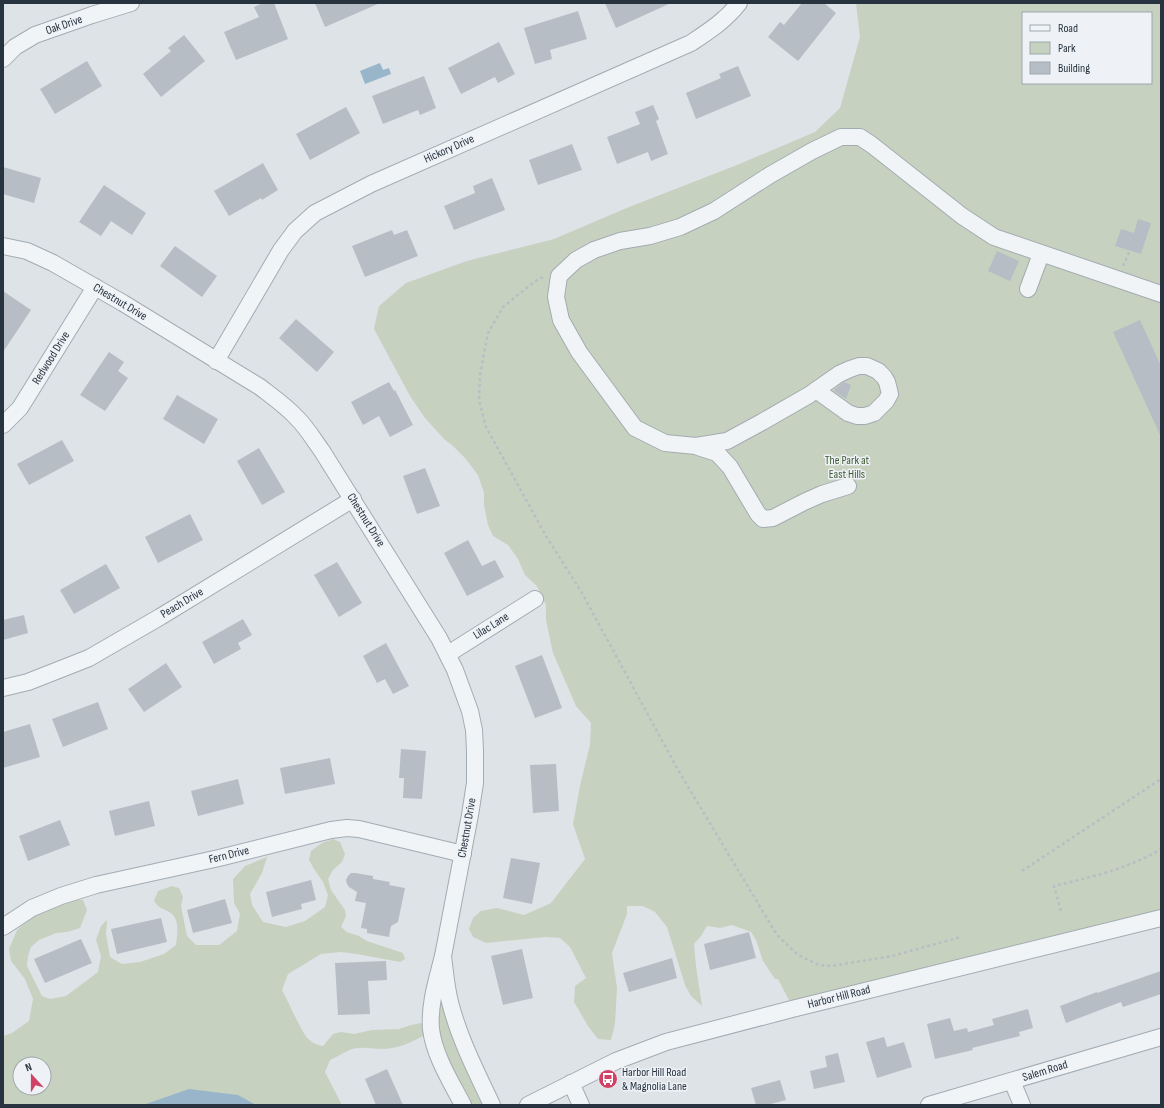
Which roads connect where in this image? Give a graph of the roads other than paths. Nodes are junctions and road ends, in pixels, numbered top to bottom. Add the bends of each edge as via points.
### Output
1 (131, 3) edge
2 (739, 3) edge
3 (3, 59) edge
4 (3, 246) edge
5 (1041, 254) junction
6 (95, 287) junction
7 (1028, 289) dead end
8 (1161, 294) edge
9 (216, 361) junction
10 (816, 390) dead end
11 (3, 425) edge
12 (696, 446) junction
13 (848, 486) dead end
14 (352, 499) junction
15 (535, 599) dead end
16 (448, 654) junction
17 (3, 688) edge
18 (463, 854) junction
19 (1161, 918) edge
20 (3, 927) edge
21 (443, 956) junction
22 (1161, 1037) edge
23 (1012, 1081) junction
24 (571, 1083) junction
25 (463, 1105) edge
26 (492, 1105) edge
27 (528, 1105) edge
28 (581, 1105) edge
29 (929, 1105) edge
30 (1022, 1105) edge

1 - 3 street, Oak Drive via 35,35
2 - 9 street, Hickory Drive via 713,29 691,43 371,184 315,213 295,231 281,250
4 - 6 street, Chestnut Drive via 35,254
5 - 7 street
5 - 8 street
5 - 12 street via 994,237 962,216 860,137 841,137 770,175 714,211 680,227 620,241 594,250 576,260 559,276 556,297 562,320 579,352 635,428 665,443
6 - 9 street, Chestnut Drive
6 - 11 street, Redwood Drive via 20,408
9 - 14 street, Chestnut Drive via 260,387 297,418 311,434
10 - 12 street via 727,441
12 - 13 street via 717,453 730,467 763,519 773,518 822,494
14 - 16 street, Chestnut Drive
14 - 17 street, Peach Drive via 89,658 28,682
15 - 16 street, Lilac Lane
16 - 18 street, Chestnut Drive via 461,684 474,730 475,783
18 - 20 street, Fern Drive via 375,832 348,828 331,830 96,885 32,908
18 - 21 street, Chestnut Drive
19 - 24 street, Harbor Hill Road via 678,1038 633,1054
21 - 25 street, Chestnut Drive via 432,1003 431,1029 443,1066
21 - 26 street, Chestnut Drive via 450,1002 458,1029
22 - 23 street, Salem Road
23 - 29 street, Salem Road
23 - 30 street
24 - 27 street, Harbor Hill Road
24 - 28 street

